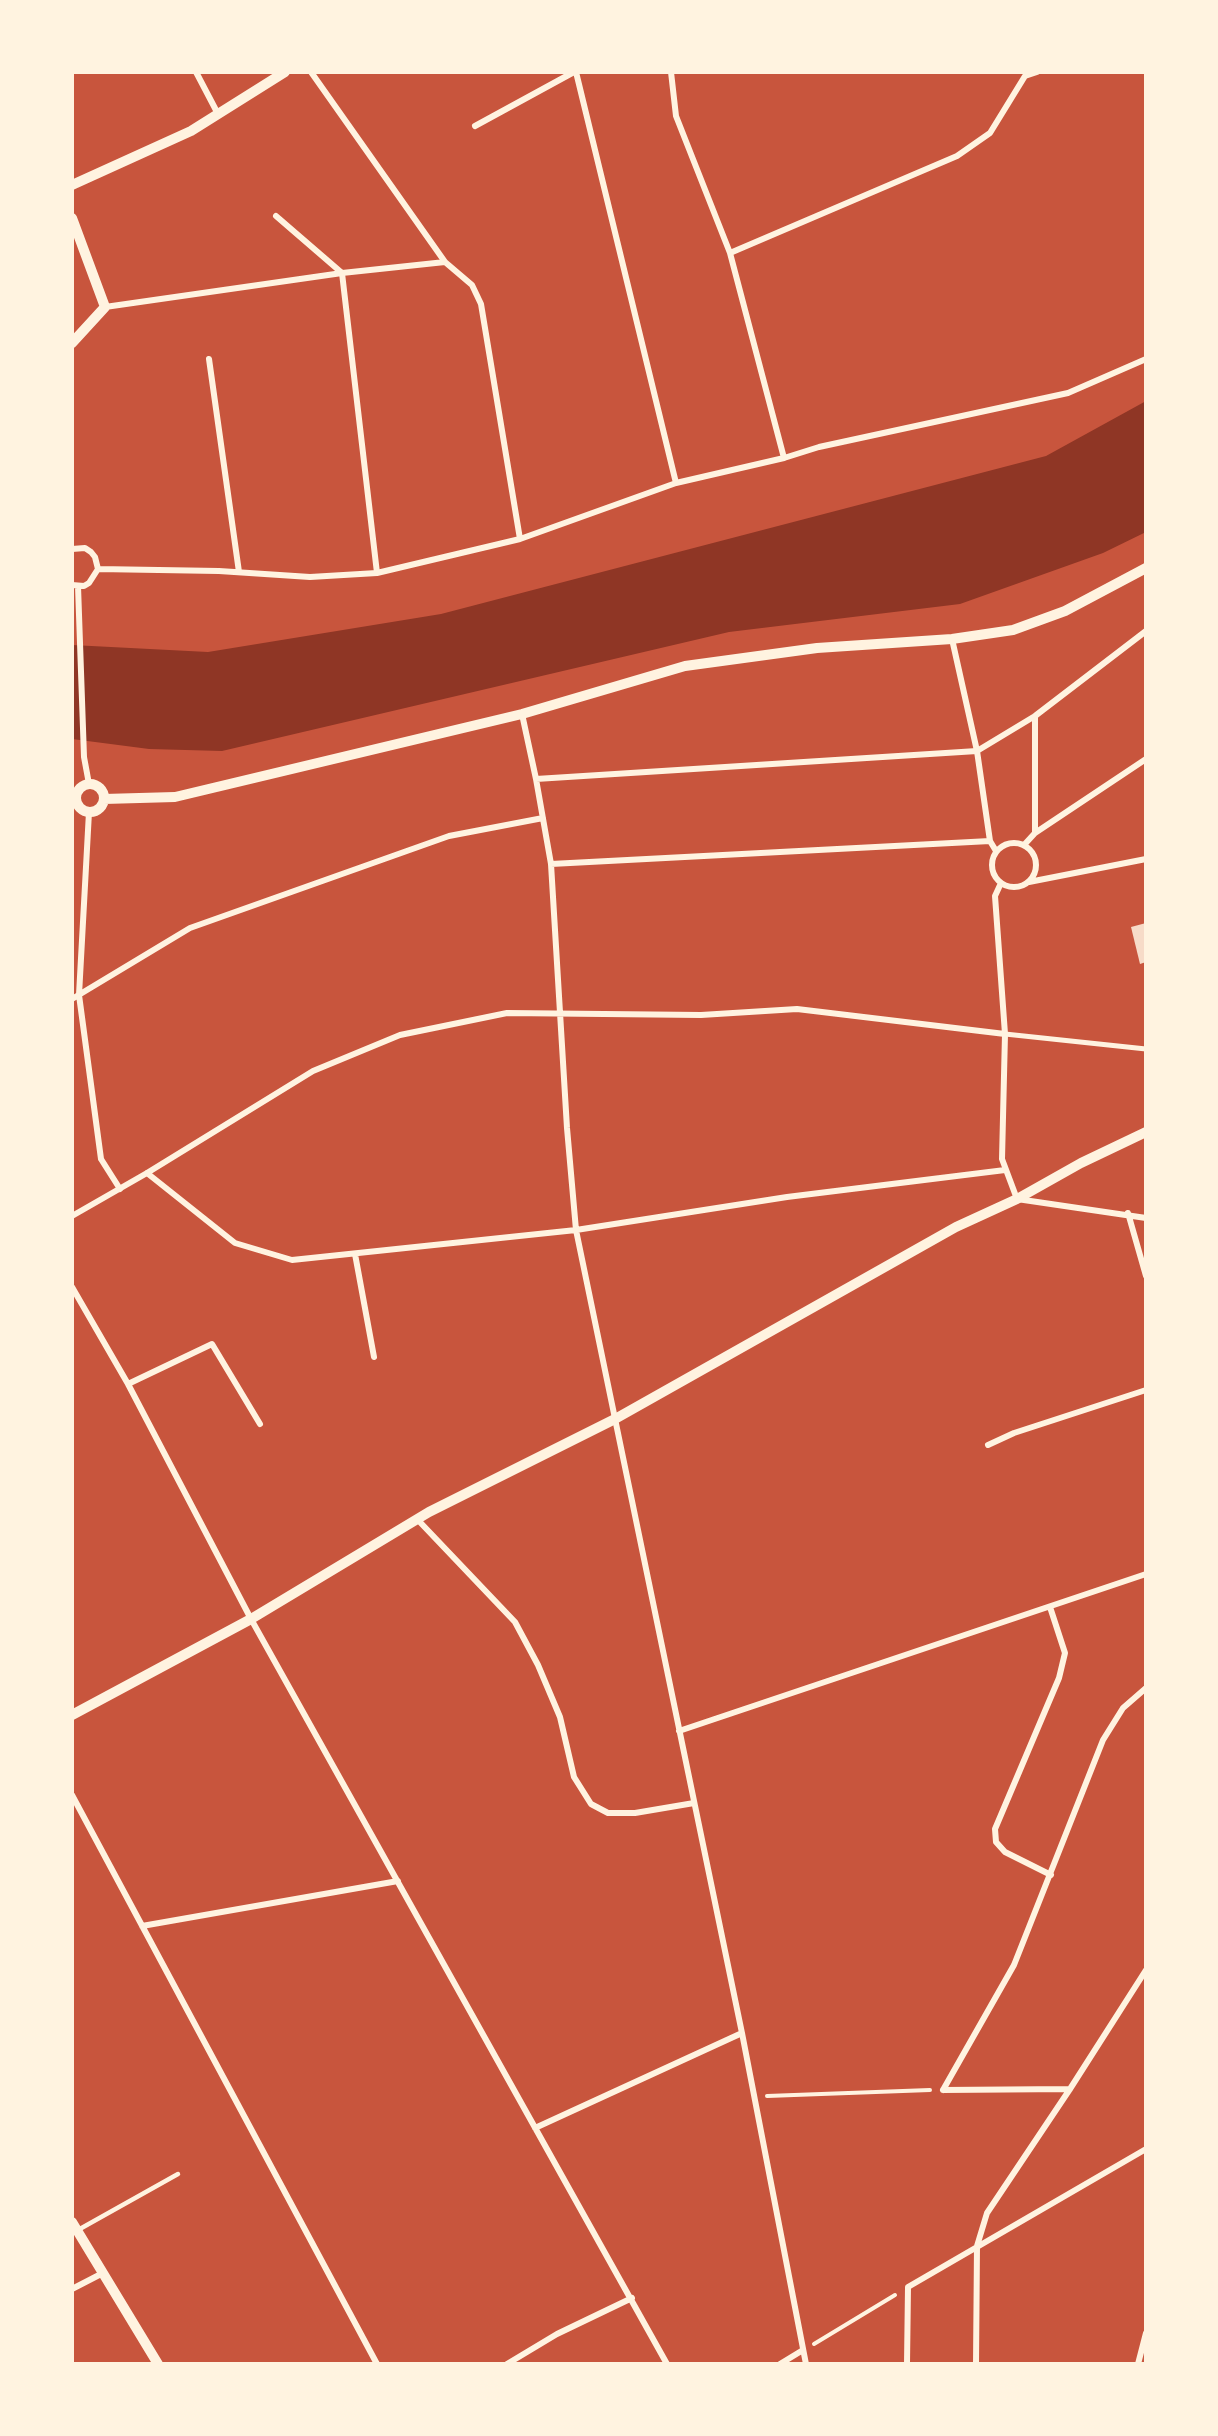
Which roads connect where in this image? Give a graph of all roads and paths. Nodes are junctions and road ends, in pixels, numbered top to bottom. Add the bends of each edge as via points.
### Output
1 (196, 72) edge
2 (285, 72) edge
3 (311, 72) edge
4 (575, 72) edge
5 (671, 72) edge
6 (1037, 72) edge
7 (1024, 74) edge
8 (218, 114) junction
9 (475, 126) dead end
10 (72, 185) edge
11 (276, 216) dead end
12 (72, 218) edge
13 (730, 253) junction
14 (445, 262) junction
15 (342, 273) junction
16 (105, 307) junction
17 (72, 344) edge
18 (209, 359) dead end
19 (1146, 359) edge
20 (784, 458) junction
21 (676, 483) junction
22 (520, 539) junction
23 (72, 549) edge
24 (1146, 568) edge
25 (98, 569) junction
26 (239, 572) junction
27 (377, 573) junction
28 (75, 585) edge
29 (1146, 631) edge
30 (952, 639) junction
31 (522, 714) junction
32 (1035, 716) junction
33 (977, 751) junction
34 (1146, 759) edge
35 (536, 779) junction
36 (89, 784) junction
37 (74, 795) edge
38 (104, 799) junction
39 (89, 812) junction
40 (543, 818) junction
41 (1035, 833) junction
42 (990, 841) junction
43 (1024, 845) junction
44 (996, 851) junction
45 (1146, 859) edge
46 (551, 864) junction
47 (1028, 882) junction
48 (1001, 883) junction
49 (79, 995) junction
50 (72, 999) edge
51 (560, 1012) junction
52 (1005, 1034) junction
53 (1146, 1049) edge
54 (1146, 1131) edge
55 (1005, 1170) junction
56 (147, 1173) junction
57 (120, 1189) junction
58 (1017, 1198) junction
59 (1128, 1213) junction
60 (72, 1216) edge
61 (1146, 1218) edge
62 (576, 1230) junction
63 (355, 1254) junction
64 (1146, 1276) edge
65 (72, 1287) edge
66 (374, 1357) dead end
67 (128, 1384) junction
68 (1146, 1390) edge
69 (615, 1419) junction
70 (260, 1424) dead end
71 (988, 1445) dead end
72 (417, 1519) junction
73 (1146, 1574) edge
74 (1050, 1607) junction
75 (250, 1619) junction
76 (1146, 1688) edge
77 (72, 1715) edge
78 (679, 1731) junction
79 (72, 1795) edge
80 (694, 1803) junction
81 (1051, 1875) junction
82 (399, 1881) junction
83 (142, 1926) junction
84 (1146, 1970) edge
85 (742, 2033) junction
86 (1070, 2089) junction
87 (943, 2090) junction
88 (754, 2097) junction
89 (535, 2128) junction
90 (1146, 2150) edge
91 (178, 2174) dead end
92 (75, 2226) edge
93 (977, 2246) junction
94 (103, 2273) junction
95 (908, 2287) junction
96 (72, 2289) edge
97 (632, 2298) junction
98 (1146, 2332) edge
99 (803, 2350) junction
100 (158, 2364) edge
101 (377, 2364) edge
102 (507, 2364) edge
103 (668, 2364) edge
104 (780, 2364) edge
105 (806, 2364) edge
106 (907, 2364) edge
107 (976, 2364) edge
108 (1138, 2364) edge

1 - 8 street
2 - 8 street
3 - 14 street
4 - 9 street
4 - 21 street
5 - 13 street via 676,116
6 - 7 street
7 - 13 street via 990,133 957,156
8 - 10 street via 191,131
11 - 15 street
12 - 16 street
13 - 20 street
14 - 15 street
14 - 22 street via 472,285 481,304
15 - 16 street
15 - 27 street
16 - 17 street
18 - 26 street
19 - 20 street via 1068,393
20 - 21 street
21 - 22 street
22 - 27 street
23 - 25 street via 85,548 91,552
24 - 30 street via 1065,611 1024,627
25 - 26 street
25 - 28 street via 89,583
26 - 27 street via 310,577
28 - 36 street via 84,758
29 - 32 street
30 - 31 street via 817,648 685,666
30 - 33 street
31 - 35 street
31 - 38 street via 175,796
32 - 33 street
32 - 41 street
33 - 35 street
33 - 42 street
34 - 41 street
35 - 40 street
36 - 37 street
36 - 38 street via 100,788
37 - 39 street via 78,805
38 - 39 street via 101,807
39 - 49 street
40 - 46 street
40 - 49 street via 449,836 190,928
41 - 43 street
42 - 44 street
42 - 46 street
43 - 44 street via 1009,843
43 - 47 street via 1036,862
44 - 48 street via 993,871
45 - 47 street
46 - 51 street
47 - 48 street via 1015,887
48 - 52 street via 995,896
49 - 50 street
49 - 57 street via 101,1159
51 - 52 street via 701,1015 797,1009
51 - 56 street via 507,1013 400,1035 313,1071
51 - 62 street
52 - 53 street
52 - 55 street
54 - 58 street
55 - 58 street
55 - 62 street via 788,1197
56 - 57 street
56 - 63 street via 235,1243 292,1260
57 - 60 street
58 - 59 street
58 - 69 street via 956,1227
59 - 61 street
59 - 64 street
62 - 63 street
62 - 69 street
63 - 66 street
65 - 67 street
67 - 70 street via 212,1344
67 - 75 street
68 - 71 street
69 - 72 street
69 - 78 street
72 - 75 street
72 - 80 street via 515,1622 560,1717 574,1777 591,1803 608,1813 634,1813
73 - 74 street
74 - 78 street
74 - 81 street via 1065,1653 1059,1678 995,1829 996,1842 1005,1851
75 - 77 street
75 - 82 street
76 - 81 street via 1122,1708 1103,1740
78 - 80 street
79 - 83 street
80 - 85 street
81 - 87 street via 1014,1965
82 - 83 street
82 - 89 street
83 - 101 street
84 - 86 street
85 - 88 street
85 - 89 street
86 - 87 street
86 - 93 street via 987,2213
87 - 88 path
88 - 99 street
89 - 97 street
90 - 93 street
91 - 92 lane
92 - 94 street
93 - 95 street
93 - 107 street
94 - 96 street
94 - 100 street
95 - 99 path
95 - 106 street
97 - 102 street via 557,2334
97 - 103 street
98 - 108 street
99 - 104 street
99 - 105 street

